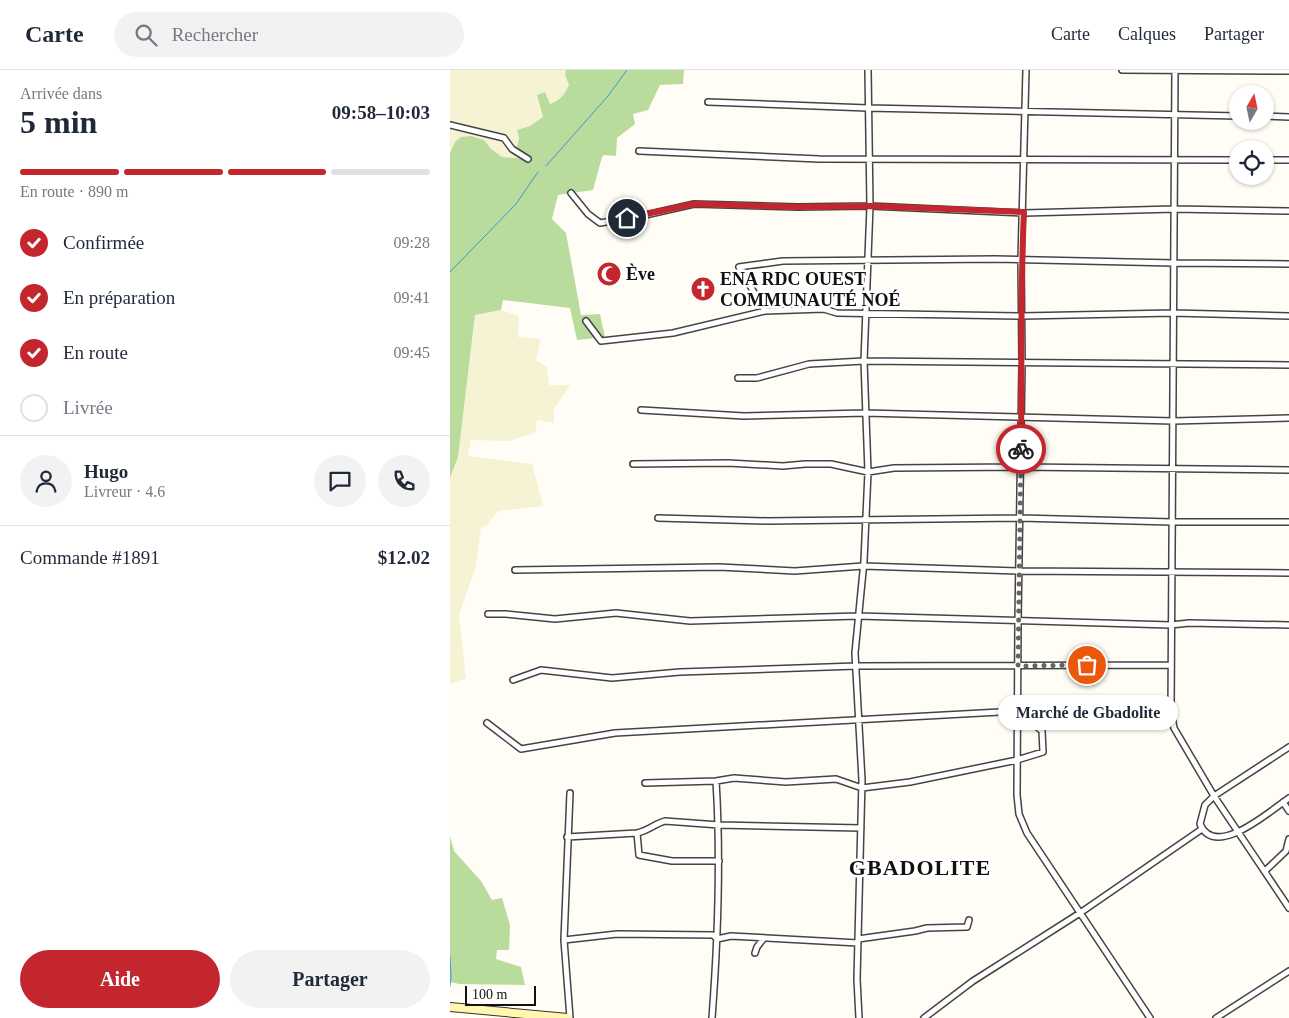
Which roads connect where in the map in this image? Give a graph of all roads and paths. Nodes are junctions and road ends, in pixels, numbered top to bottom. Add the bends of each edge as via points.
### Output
1 (868, 70) edge
2 (1026, 70) edge
3 (1122, 70) edge
4 (1175, 71) edge
5 (1289, 71) edge
6 (708, 102) dead end
7 (868, 108) junction
8 (1024, 111) junction
9 (1175, 115) junction
10 (1229, 116) edge
11 (1274, 116) edge
12 (1289, 117) edge
13 (450, 125) edge
14 (640, 151) dead end
15 (869, 158) junction
16 (528, 159) dead end
17 (1025, 159) junction
18 (1174, 160) junction
19 (1229, 160) edge
20 (1274, 160) edge
21 (1289, 160) edge
22 (571, 193) dead end
23 (870, 206) junction
24 (1174, 210) junction
25 (1289, 211) edge
26 (1024, 212) junction
27 (1022, 259) junction
28 (867, 261) junction
29 (1174, 263) junction
30 (1289, 264) edge
31 (765, 311) junction
32 (1173, 313) junction
33 (865, 314) junction
34 (1022, 316) junction
35 (1289, 316) edge
36 (586, 320) dead end
37 (864, 362) junction
38 (1022, 364) junction
39 (1173, 365) junction
40 (1289, 365) edge
41 (738, 378) dead end
42 (641, 410) dead end
43 (865, 413) junction
44 (1022, 416) junction
45 (1289, 418) edge
46 (1173, 421) junction
47 (633, 464) dead end
48 (1020, 466) junction
49 (1172, 468) junction
50 (1289, 470) edge
51 (868, 472) junction
52 (658, 518) dead end
53 (1020, 518) junction
54 (866, 519) junction
55 (1172, 522) junction
56 (1289, 522) edge
57 (863, 566) junction
58 (515, 570) dead end
59 (1019, 571) junction
60 (1172, 572) junction
61 (1289, 573) edge
62 (488, 614) dead end
63 (858, 616) junction
64 (1018, 621) junction
65 (1172, 625) junction
66 (1289, 626) edge
67 (1171, 665) junction
68 (856, 666) junction
69 (1018, 666) junction
70 (513, 680) dead end
71 (1018, 710) junction
72 (859, 718) junction
73 (487, 723) dead end
74 (1289, 747) edge
75 (1018, 760) junction
76 (716, 781) junction
77 (645, 783) dead end
78 (862, 788) junction
79 (570, 793) dead end
80 (1214, 796) junction
81 (1289, 798) edge
82 (1283, 802) junction
83 (1289, 811) edge
84 (719, 826) junction
85 (861, 828) junction
86 (1202, 829) junction
87 (1238, 832) junction
88 (637, 833) junction
89 (567, 837) junction
90 (1289, 839) edge
91 (719, 861) junction
92 (1265, 871) junction
93 (1289, 908) edge
94 (1080, 913) junction
95 (969, 920) dead end
96 (764, 938) junction
97 (717, 939) junction
98 (564, 940) junction
99 (858, 941) junction
100 (755, 953) dead end
101 (1289, 970) edge
102 (450, 1007) edge
103 (569, 1018) edge
104 (712, 1018) edge
105 (859, 1018) edge
106 (924, 1018) edge
107 (1150, 1018) edge
108 (1216, 1018) edge

1 - 7 street
2 - 8 street
3 - 4 street
4 - 5 street
4 - 9 street
6 - 7 street
7 - 8 street
7 - 15 street
8 - 9 street
8 - 17 street
9 - 10 street
9 - 18 street
11 - 12 street
13 - 16 street via 504,138 512,149
14 - 15 street
15 - 17 street
15 - 23 street
17 - 18 street
17 - 26 street
18 - 19 street
18 - 24 street
20 - 21 street
22 - 23 street via 600,223 694,204
23 - 26 street
23 - 28 street
24 - 25 street
24 - 26 street
24 - 29 street
26 - 27 street
27 - 28 street
27 - 29 street
27 - 34 street
28 - 31 street via 783,261 739,267
28 - 33 street
29 - 30 street
29 - 32 street
31 - 33 street via 824,309
31 - 36 street via 673,333 601,341
32 - 34 street
32 - 35 street
32 - 39 street
33 - 34 street
33 - 37 street
34 - 38 street
37 - 38 street
37 - 41 street via 810,364 757,378
37 - 43 street
38 - 39 street
38 - 44 street
39 - 40 street
39 - 46 street
42 - 43 street via 744,416
43 - 44 street
43 - 51 street
44 - 46 street
44 - 48 street
45 - 46 street
46 - 49 street
47 - 51 street via 831,464
48 - 49 street
48 - 51 street via 894,468
48 - 53 street
49 - 50 street
49 - 55 street
51 - 54 street
52 - 54 street
53 - 54 street
53 - 55 street
53 - 59 street
54 - 57 street
55 - 56 street
55 - 60 street
57 - 58 street via 795,571 719,567
57 - 59 street
57 - 63 street
59 - 60 street
59 - 64 street
60 - 61 street
60 - 65 street
62 - 63 street via 555,619 616,613 690,621
63 - 64 street
63 - 68 street
64 - 65 street
64 - 69 street
65 - 66 street
65 - 67 street
67 - 69 street
67 - 80 street via 1174,728
68 - 69 street
68 - 70 street via 680,672 612,678 541,670
68 - 72 street
69 - 71 street
71 - 72 street
71 - 75 street
71 - 75 street via 1042,731 1043,752
72 - 73 street via 615,733 521,750
72 - 78 street
74 - 80 street
75 - 78 street via 910,782
75 - 94 street via 1019,814 1027,833
76 - 77 street
76 - 78 street via 734,778 786,782 836,779
76 - 84 street
78 - 85 street
79 - 89 street
80 - 86 street via 1205,805 1200,824
80 - 87 street
81 - 82 street
82 - 83 street
82 - 87 street
84 - 85 street
84 - 88 street via 665,822
84 - 91 street
85 - 99 street
86 - 87 street via 1216,838
86 - 94 street
87 - 92 street
88 - 89 street
88 - 91 street via 638,856 672,861
89 - 98 street
90 - 92 street via 1286,851
91 - 97 street
92 - 93 street
94 - 106 street via 973,981
94 - 107 street
95 - 99 street via 968,927 927,928
96 - 97 street via 731,936
96 - 99 street
96 - 100 street
97 - 98 street via 713,935 617,934
97 - 104 street
98 - 103 street
99 - 105 street
101 - 108 street
102 - 103 street

